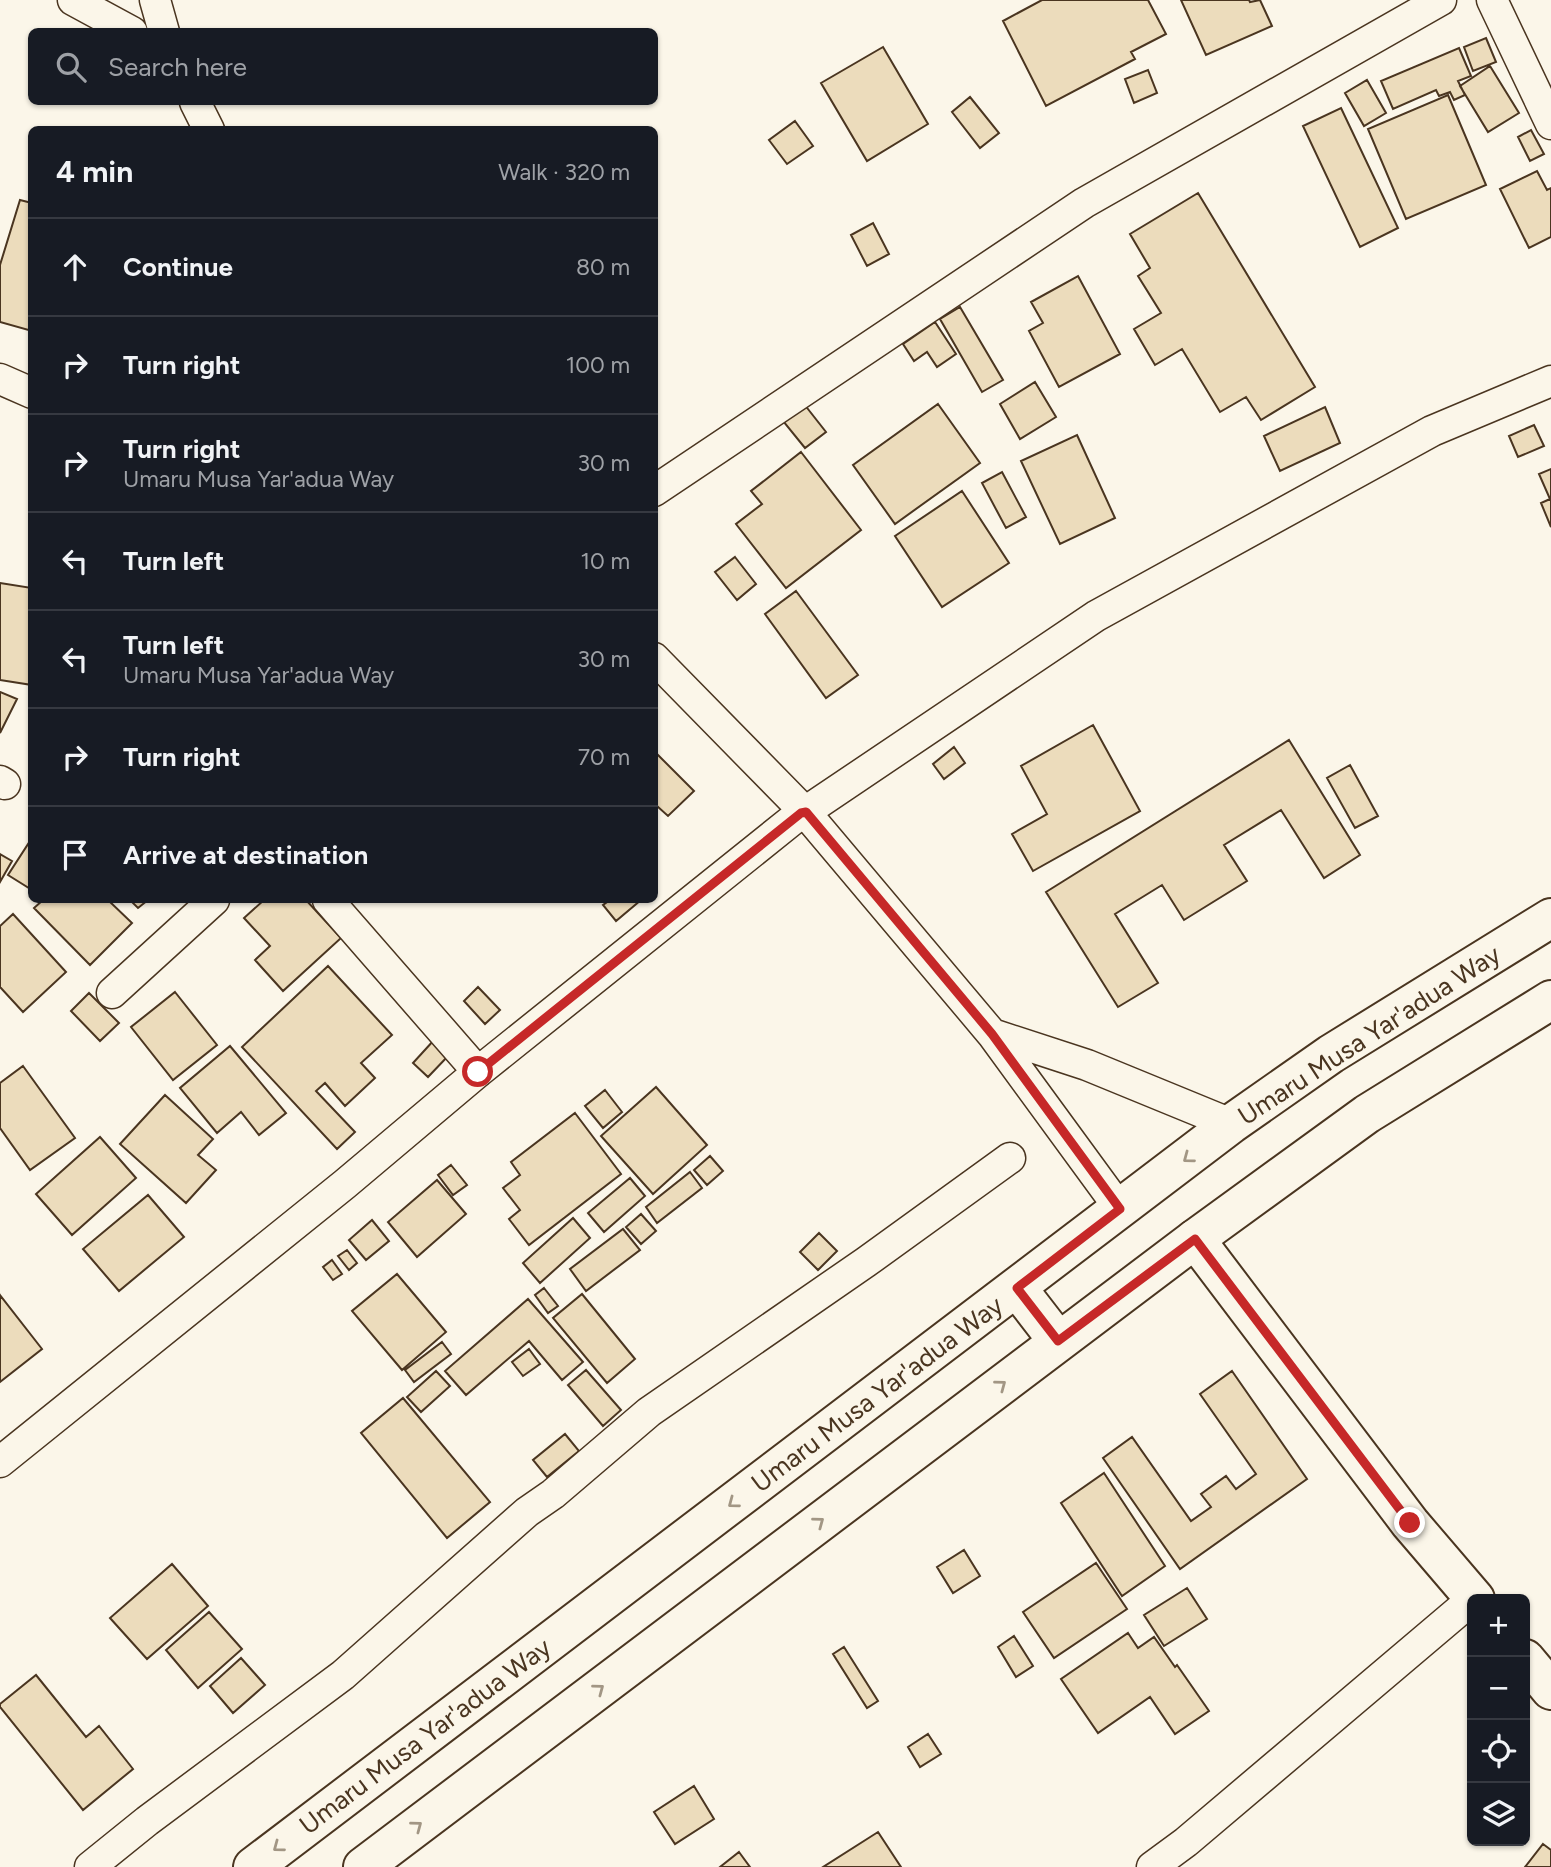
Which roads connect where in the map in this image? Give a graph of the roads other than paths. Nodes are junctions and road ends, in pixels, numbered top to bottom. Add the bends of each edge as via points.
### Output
1 (73, 0) edge
2 (155, 0) edge
3 (1441, 0) edge
4 (1492, 0) edge
5 (125, 28) edge
6 (163, 28) edge
7 (196, 105) edge
8 (1551, 124) edge
9 (207, 126) edge
10 (0, 379) edge
11 (1551, 381) edge
12 (28, 391) edge
13 (658, 488) edge
14 (658, 662) edge
15 (806, 812) junction
16 (211, 903) edge
17 (331, 903) edge
18 (1551, 918) edge
19 (112, 993) dead end
20 (1551, 1000) edge
21 (992, 1034) junction
22 (478, 1072) junction
23 (1231, 1125) junction
24 (1010, 1158) dead end
25 (1120, 1209) junction
26 (1195, 1239) junction
27 (1017, 1288) junction
28 (1058, 1341) junction
29 (0, 1462) edge
30 (1470, 1594) edge
31 (1467, 1605) edge
32 (1530, 1664) edge
33 (1551, 1690) edge
34 (90, 1867) edge
35 (253, 1867) edge
36 (363, 1867) edge
37 (1152, 1867) edge

1 - 5 street
2 - 6 street
3 - 13 street via 1084,203
4 - 8 street
7 - 9 street
10 - 12 street
11 - 15 street via 1432,431 1096,616
14 - 15 street
15 - 21 street
15 - 22 street
16 - 19 street
17 - 22 street
18 - 23 main road, Umaru Musa Yar'adua Way via 1331,1054
20 - 26 main road via 1367,1114
21 - 23 street via 1087,1065
21 - 25 street
22 - 29 street
23 -> 25 main road, Umaru Musa Yar'adua Way
24 - 34 street via 649,1412 527,1512 343,1675
25 - 27 main road, Umaru Musa Yar'adua Way
26 - 28 main road
26 - 30 main road via 1410,1523
27 - 28 main road
27 -> 35 main road, Umaru Musa Yar'adua Way
36 -> 28 main road
31 - 37 street
32 - 33 main road

